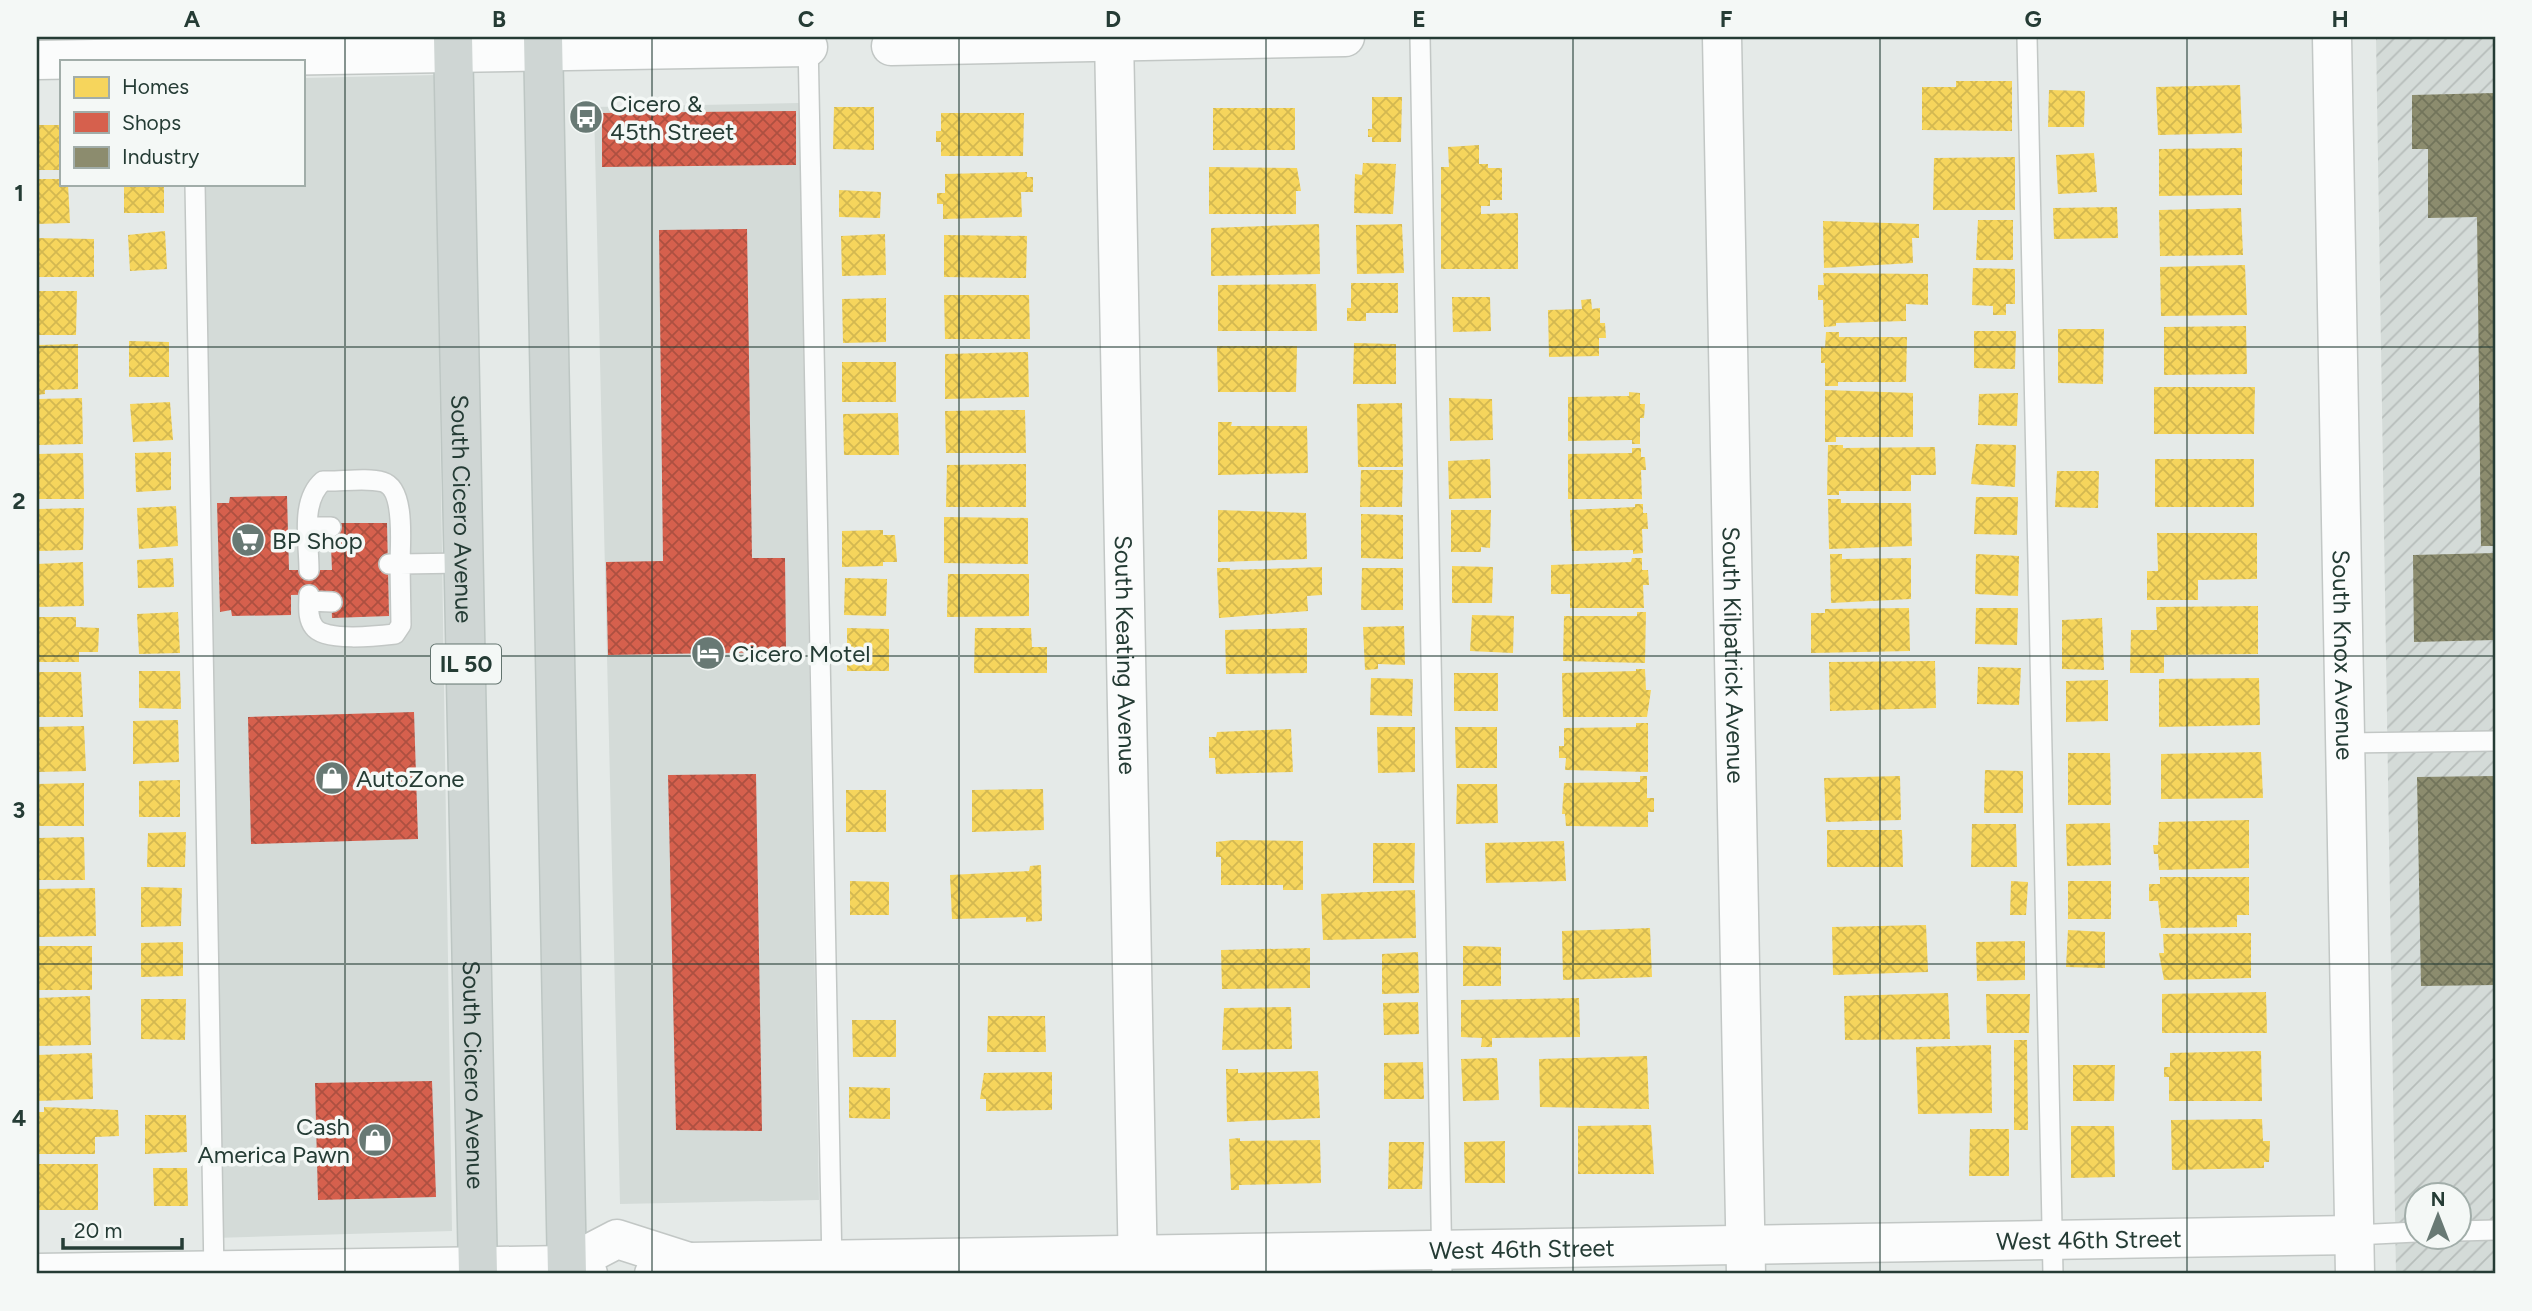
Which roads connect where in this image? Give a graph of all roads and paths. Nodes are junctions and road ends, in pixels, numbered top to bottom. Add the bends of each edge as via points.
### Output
1 (1345, 37) edge
2 (1420, 37) edge
3 (1722, 37) edge
4 (2027, 37) edge
5 (2332, 37) edge
6 (1114, 39) edge
7 (808, 42) edge
8 (544, 44) edge
9 (453, 45) edge
10 (891, 46) dead end
11 (193, 59) edge
12 (37, 60) edge
13 (195, 186) edge
14 (308, 527) junction
15 (331, 527) dead end
16 (464, 563) junction
17 (394, 564) junction
18 (309, 570) dead end
19 (331, 602) dead end
20 (2495, 741) edge
21 (2345, 743) junction
22 (2495, 1230) edge
23 (2472, 1231) edge
24 (2402, 1233) edge
25 (2355, 1235) junction
26 (2053, 1257) edge
27 (1745, 1259) edge
28 (1442, 1262) edge
29 (1138, 1264) edge
30 (832, 1267) edge
31 (672, 1268) edge
32 (478, 1270) edge
33 (574, 1271) edge
34 (214, 1272) edge
35 (37, 1273) edge
36 (2355, 1274) edge

1 - 6 street
2 - 28 lane
3 - 27 street, South Kilpatrick Avenue
4 - 26 lane
5 - 21 street, South Knox Avenue
6 - 10 street
6 - 29 street, South Keating Avenue
7 - 8 street
7 - 30 lane
8 - 9 street
8 - 33 main road
9 - 11 street
9 - 16 main road, South Cicero Avenue / IL 50
11 - 12 street
13 - 34 lane
14 - 15 lane
14 - 17 lane via 311,491 323,481 384,482 399,504 393,526
14 - 18 lane
16 - 17 lane
16 - 32 main road, South Cicero Avenue / IL 50
17 - 19 lane via 401,625 395,634 328,636 316,631 309,620 309,598
20 - 21 lane
21 - 25 street, South Knox Avenue
22 - 23 lane
24 - 25 lane
25 - 26 street, West 46th Street
25 - 36 street, South Knox Avenue
26 - 27 street, West 46th Street
27 - 28 street, West 46th Street
28 - 29 street, West 46th Street
29 - 30 street, West 46th Street
30 - 31 street, West 46th Street
31 - 33 street, West 46th Street via 617,1239
32 - 33 street, West 46th Street
32 - 34 street, West 46th Street
34 - 35 street, West 46th Street

